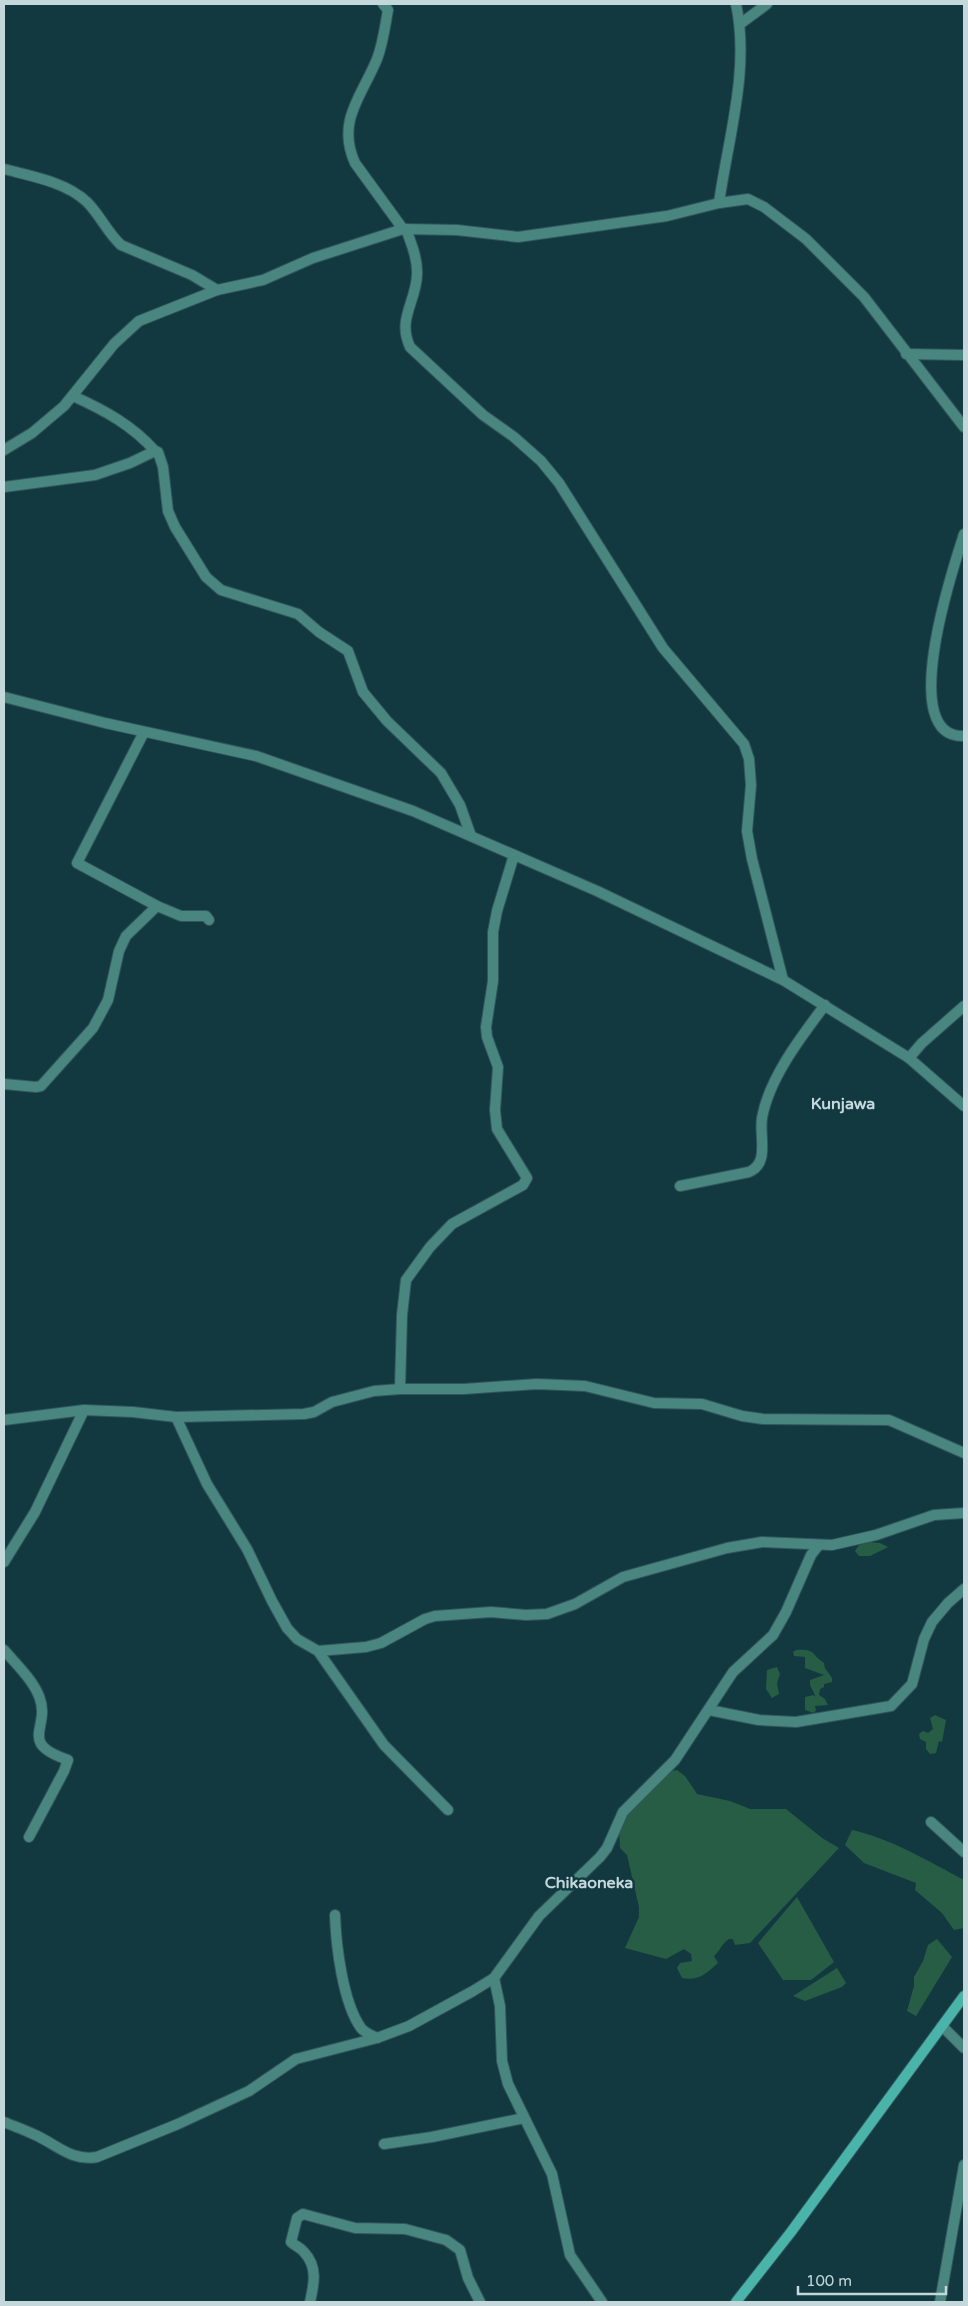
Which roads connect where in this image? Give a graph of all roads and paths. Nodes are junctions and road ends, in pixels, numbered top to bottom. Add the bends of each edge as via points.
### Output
1 (736, 4) edge
2 (767, 4) edge
3 (388, 6) edge
4 (740, 24) junction
5 (4, 169) edge
6 (718, 203) junction
7 (405, 229) junction
8 (217, 290) junction
9 (906, 354) junction
10 (964, 355) edge
11 (73, 396) junction
12 (964, 427) edge
13 (4, 450) edge
14 (155, 451) junction
15 (4, 487) edge
16 (964, 534) edge
17 (4, 697) edge
18 (144, 732) junction
19 (964, 736) edge
20 (471, 836) junction
21 (514, 855) junction
22 (156, 906) junction
23 (209, 920) dead end
24 (783, 980) junction
25 (824, 1005) junction
26 (964, 1006) edge
27 (909, 1058) junction
28 (4, 1084) edge
29 (964, 1106) edge
30 (680, 1186) dead end
31 (400, 1389) junction
32 (84, 1410) junction
33 (176, 1417) junction
34 (4, 1420) edge
35 (964, 1453) edge
36 (964, 1513) edge
37 (818, 1546) junction
38 (4, 1562) edge
39 (964, 1589) edge
40 (4, 1650) edge
41 (318, 1651) junction
42 (709, 1710) junction
43 (448, 1810) dead end
44 (931, 1822) dead end
45 (29, 1836) dead end
46 (964, 1852) edge
47 (335, 1916) dead end
48 (494, 1978) junction
49 (964, 1996) edge
50 (942, 2026) junction
51 (377, 2038) junction
52 (964, 2048) edge
53 (524, 2118) junction
54 (4, 2122) edge
55 (384, 2144) dead end
56 (964, 2165) edge
57 (310, 2302) edge
58 (480, 2302) edge
59 (602, 2302) edge
60 (736, 2302) edge
61 (940, 2302) edge

1 - 4 street
2 - 4 street
3 - 7 street via 378,56 352,108 349,140 355,163
4 - 6 street via 739,80
5 - 8 street via 71,191 86,201 121,245 192,275
6 - 7 street via 667,216 518,237 457,230
6 - 9 street via 748,199 764,207 806,240 864,297
7 - 8 street via 313,258 263,280
7 - 24 street via 418,274 404,327 410,346 483,415 514,437 559,483 663,648 744,744 751,785 747,831
8 - 11 street via 139,322 114,344
9 - 10 street
9 - 12 street
11 - 13 street via 32,433
11 - 14 street via 130,427
14 - 15 street via 96,475
14 - 20 street via 161,455 168,511 206,577 220,590 298,614 348,651 363,692 387,722 441,773 460,805
16 - 19 street via 947,592 930,674 934,715 940,726 946,733
17 - 18 street
18 - 20 street via 256,756 413,811
18 - 22 street via 77,863
20 - 21 street
21 - 24 street
21 - 31 street via 493,932 493,981 486,1027 498,1067 496,1129 527,1178 523,1185 452,1224 406,1280 402,1306
22 - 23 street via 181,916 206,916
22 - 28 street via 126,936 119,951 108,1000 93,1028 41,1086
24 - 25 street
25 - 27 street
25 - 30 street via 767,1096 762,1120 761,1162 756,1169
26 - 27 street via 922,1042
27 - 29 street
31 - 33 street via 374,1391 332,1402 304,1414
31 - 35 street via 537,1384 585,1386 654,1403 702,1404 763,1419 888,1420
32 - 33 street
32 - 34 street
32 - 38 street via 35,1512
33 - 41 street via 206,1484 247,1549 287,1628 297,1639
36 - 37 street via 934,1515 876,1536
37 - 41 street via 762,1542 727,1548 623,1577 557,1611 536,1615 490,1612 429,1617 392,1638 366,1647
37 - 42 street via 773,1635 732,1672
39 - 42 street via 940,1612 928,1630 912,1684 891,1706 796,1722 759,1720
40 - 45 street via 39,1696 42,1709 38,1732 42,1745 51,1754 68,1760
41 - 43 street via 384,1745
42 - 48 street via 674,1760 623,1812 600,1857 539,1916
44 - 46 street
47 - 51 street via 339,1957 353,2011 362,2028
48 - 51 street via 423,2018
48 - 53 street via 500,2006 504,2070
49 - 50 main road
50 - 52 street
50 - 60 main road
51 - 54 street via 296,2059 249,2091 96,2157 69,2155
53 - 55 street
53 - 59 street via 552,2174 570,2255
56 - 61 street
57 - 58 street via 314,2279 312,2266 305,2252 290,2239 297,2218 303,2214 355,2228 405,2229 446,2240 460,2250 468,2278

